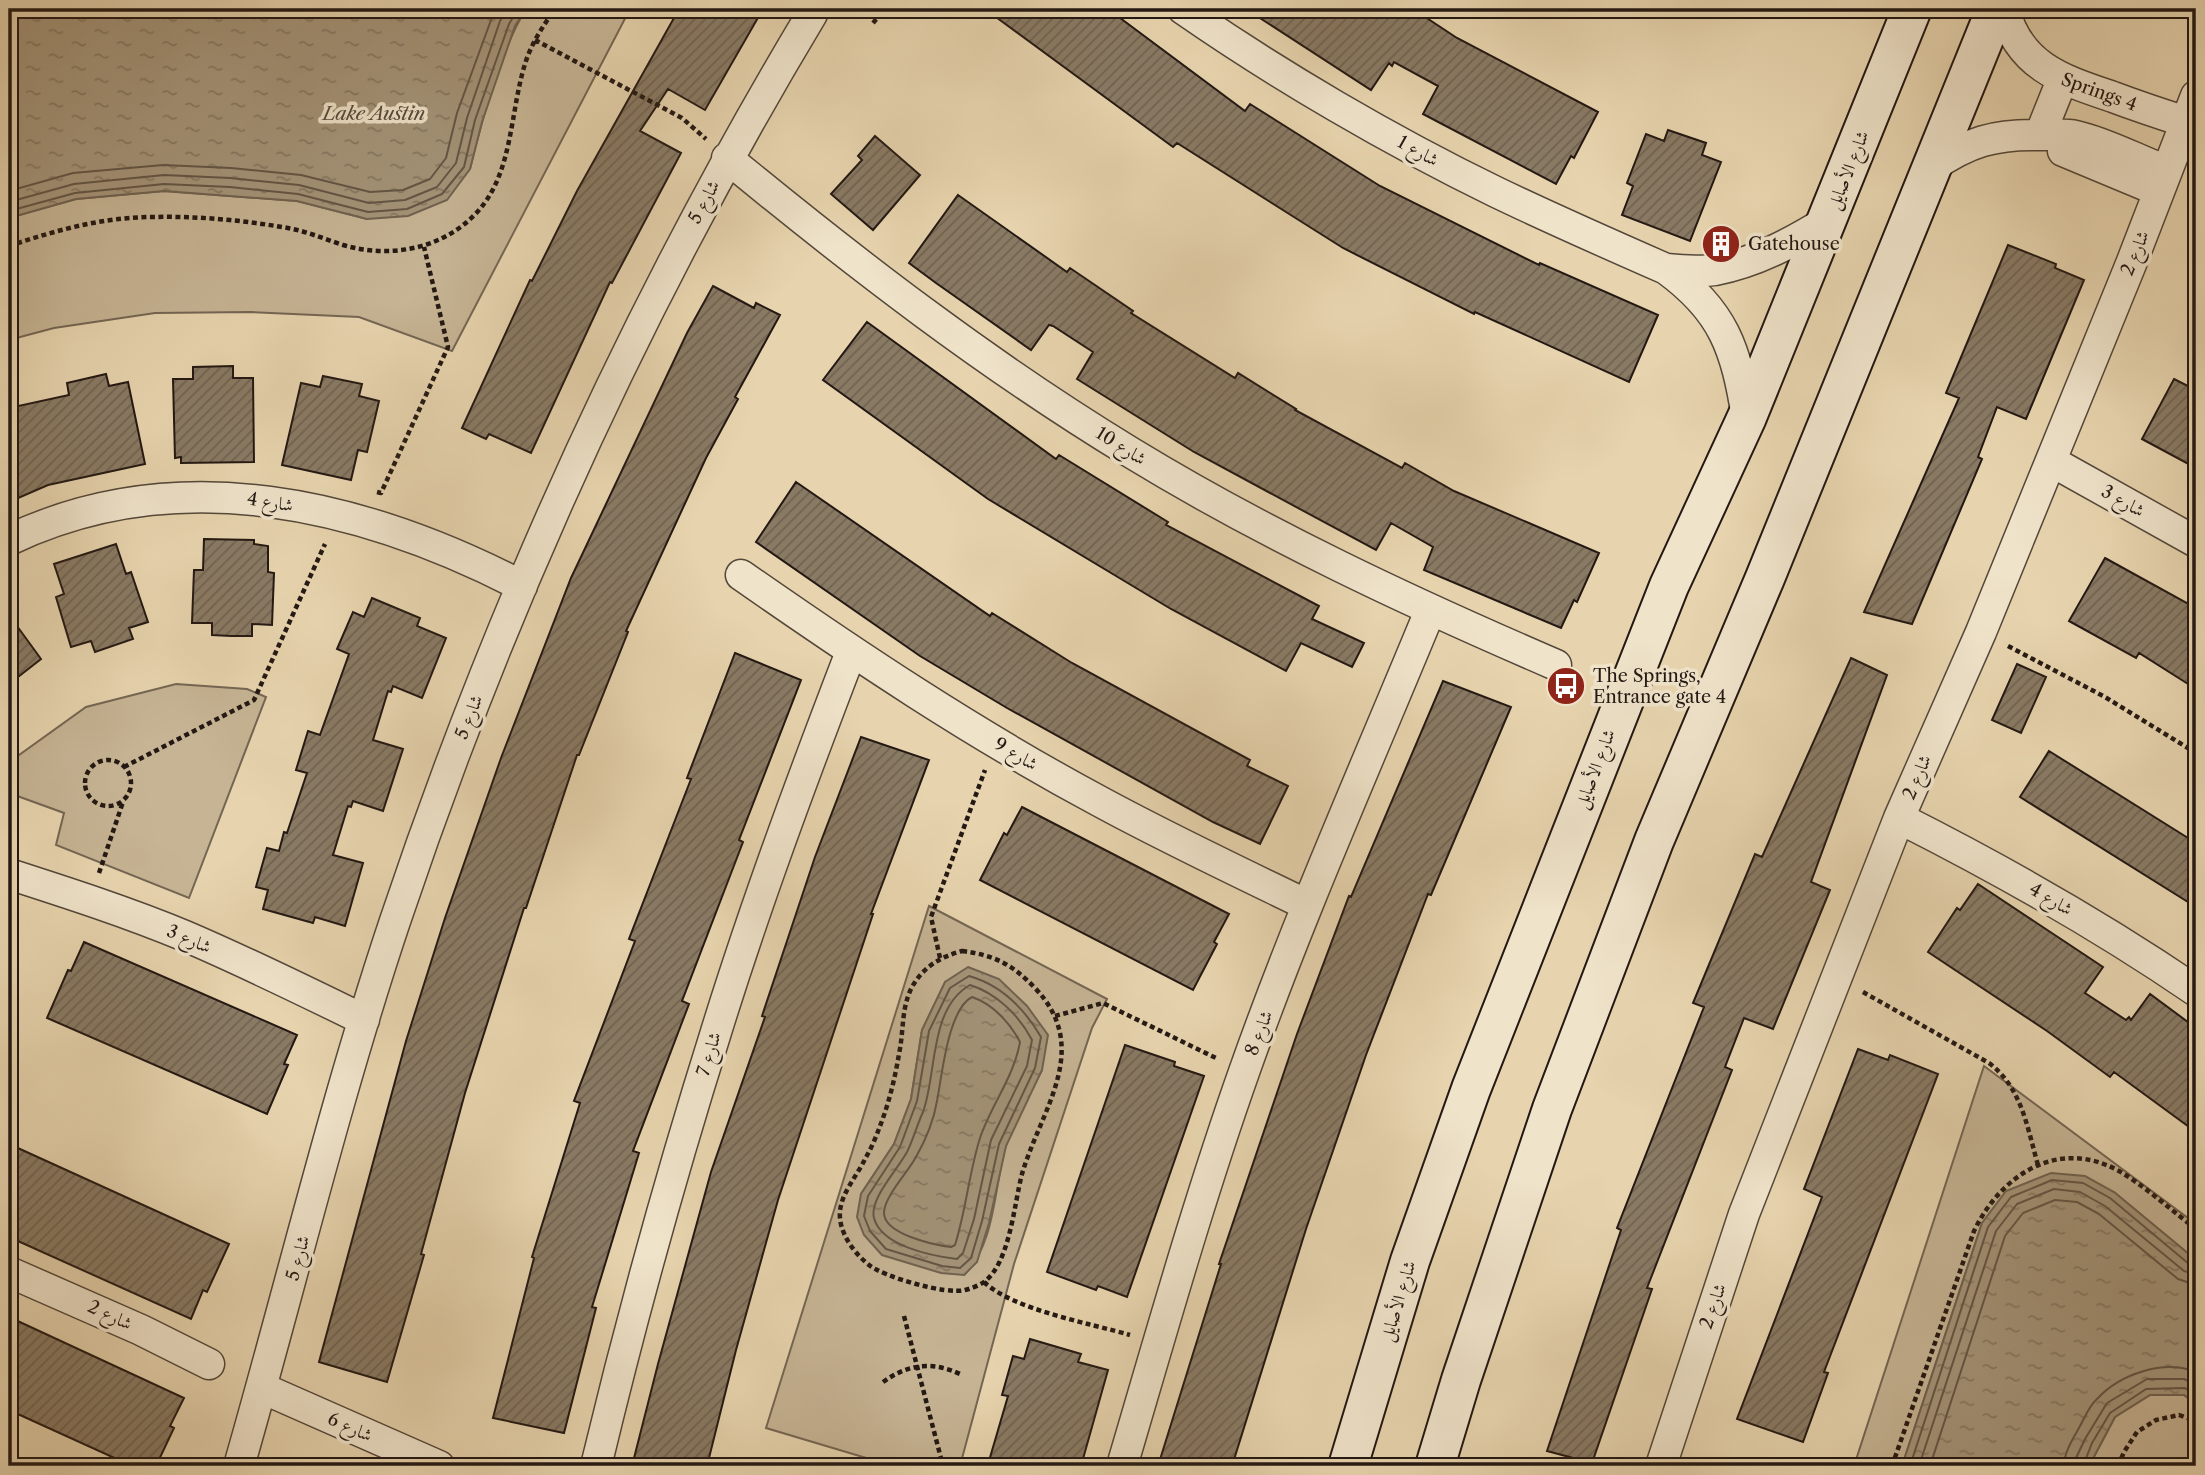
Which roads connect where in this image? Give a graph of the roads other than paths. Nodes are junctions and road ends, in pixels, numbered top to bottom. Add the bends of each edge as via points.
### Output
1 (1183, 9) edge
2 (1912, 9) edge
3 (1996, 9) edge
4 (2004, 9) edge
5 (812, 14) dead end
6 (2062, 80) junction
7 (2191, 109) edge
8 (2040, 135) junction
9 (727, 158) junction
10 (1932, 167) junction
11 (2163, 181) junction
12 (1829, 220) junction
13 (1666, 270) junction
14 (1747, 417) junction
15 (2051, 461) junction
16 (9, 540) edge
17 (2196, 542) edge
18 (741, 575) dead end
19 (522, 586) junction
20 (1430, 611) junction
21 (851, 652) junction
22 (1556, 665) dead end
23 (1899, 818) junction
24 (9, 874) edge
25 (1307, 905) junction
26 (2196, 991) edge
27 (364, 1020) junction
28 (9, 1272) edge
29 (209, 1364) dead end
30 (262, 1388) junction
31 (239, 1466) edge
32 (439, 1466) edge
33 (596, 1466) edge
34 (1122, 1466) edge
35 (1348, 1466) edge
36 (1436, 1466) edge
37 (1661, 1466) edge

1 - 13 street, شارع 1 via 1314,92 1434,160
2 - 12 main road, شارع الأصايل
3 - 10 main road
4 - 6 street, Springs 4 via 2028,54
5 - 9 street, شارع 5
6 - 7 street, Springs 4
6 - 8 street
7 - 11 street, شارع 2
8 - 10 street via 2017,134 1972,144
8 - 11 street via 2087,139
9 - 19 street, شارع 5 via 572,469
9 - 20 street, شارع 10 via 927,317 1027,386 1228,509
10 - 36 main road via 1649,854 1552,1109
11 - 15 street, شارع 2
12 - 13 street, شارع 1 via 1757,259 1714,270
12 - 14 main road, شارع الأصايل
13 - 14 street, شارع 1 via 1703,300 1718,320 1739,370
14 - 35 main road, شارع الأصايل via 1669,586 1471,1088 1410,1261
15 - 17 street, شارع 3
15 - 23 street, شارع 2
16 - 19 street, شارع 4 via 69,516 124,502 238,497 391,529
18 - 21 street, شارع 9
19 - 27 street, شارع 5 via 434,809
20 - 22 street, شارع 10
20 - 25 street, شارع 8
21 - 25 street, شارع 9 via 1098,801
21 - 33 street, شارع 7 via 716,1030 652,1249
23 - 26 street, شارع 4 via 1996,866
23 - 37 street, شارع 2 via 1744,1214
24 - 27 street, شارع 3 via 194,941
25 - 34 street, شارع 8 via 1209,1177
27 - 30 street, شارع 5
28 - 29 street, شارع 2
30 - 31 street, شارع 5
30 - 32 street, شارع 6

